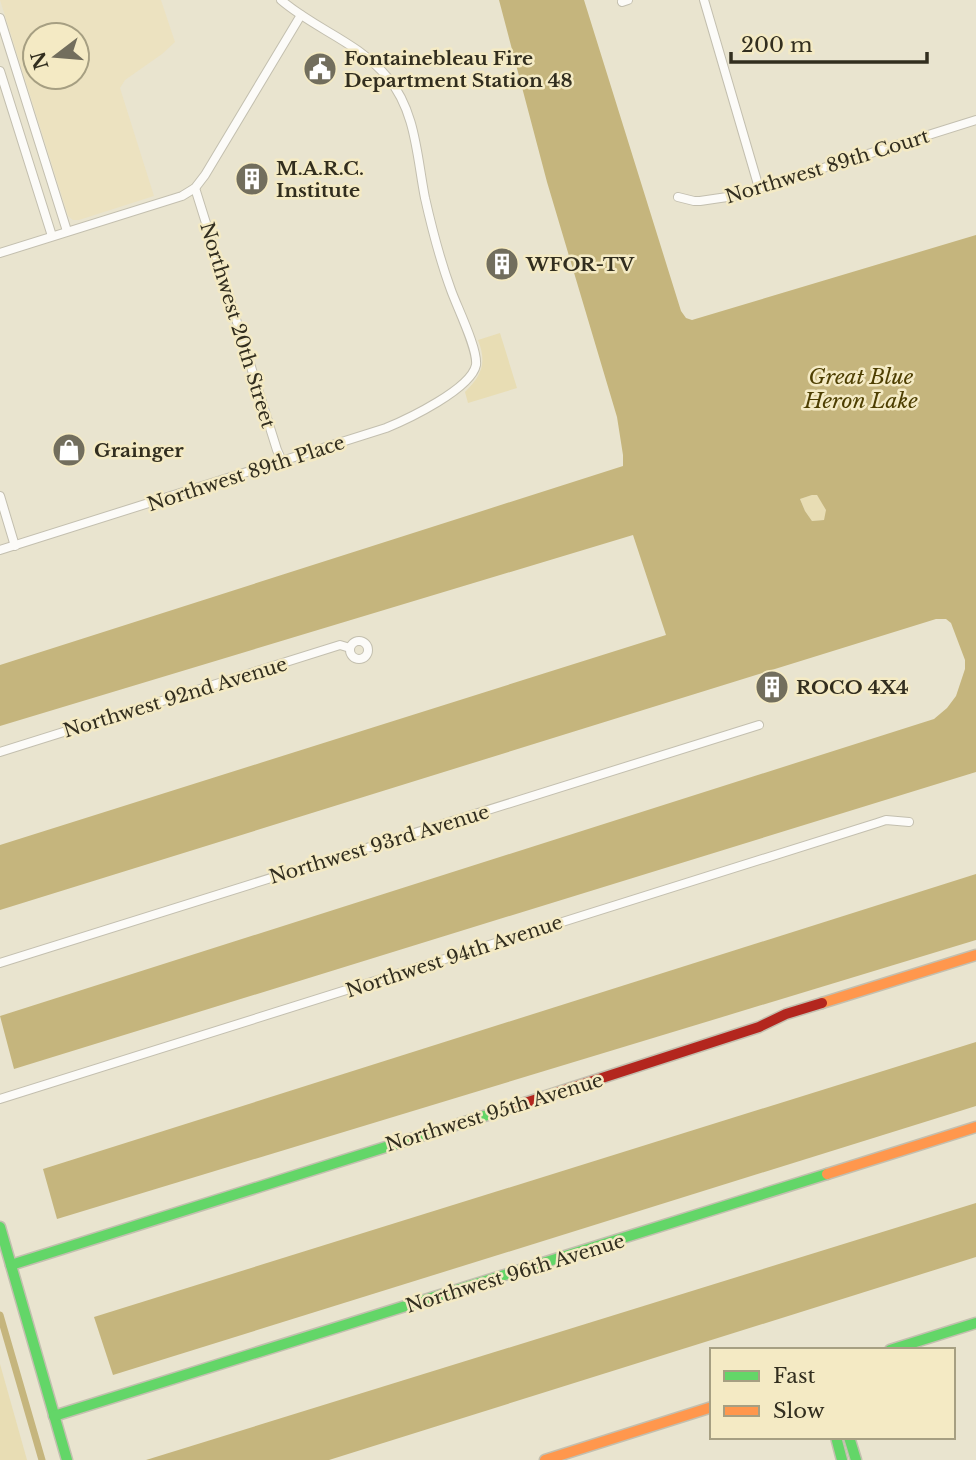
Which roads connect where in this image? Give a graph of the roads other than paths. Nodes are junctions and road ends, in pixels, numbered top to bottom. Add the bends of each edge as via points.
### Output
1 (281, 0) edge
2 (704, 0) edge
3 (301, 15) junction
4 (0, 18) edge
5 (0, 71) edge
6 (4, 85) junction
7 (23, 92) junction
8 (976, 120) edge
9 (195, 188) junction
10 (759, 188) junction
11 (678, 197) dead end
12 (67, 231) junction
13 (52, 236) junction
14 (0, 253) edge
15 (282, 461) junction
16 (0, 496) edge
17 (15, 546) junction
18 (0, 551) edge
19 (350, 648) dead end
20 (759, 725) dead end
21 (0, 752) edge
22 (909, 822) dead end
23 (976, 955) edge
24 (0, 963) edge
25 (0, 1099) edge
26 (976, 1127) edge
27 (0, 1227) edge
28 (11, 1265) junction
29 (976, 1323) edge
30 (896, 1348) edge
31 (710, 1408) edge
32 (54, 1416) junction
33 (837, 1439) edge
34 (850, 1439) edge
35 (67, 1460) edge
36 (545, 1460) edge
37 (842, 1460) edge
38 (856, 1460) edge

1 - 3 street
2 - 10 street
3 - 9 street
3 - 15 street, Northwest 89th Place via 360,50 402,100 435,240 476,366 458,387 405,420
4 - 7 street
5 - 6 street
6 - 7 street
6 - 13 street
7 - 12 street
8 - 10 street, Northwest 89th Court
9 - 12 street
9 - 15 street, Northwest 20th Street
10 - 11 street, Northwest 89th Court via 700,201
12 - 13 street
13 - 14 street
15 - 17 street, Northwest 89th Place
16 - 17 street
17 - 18 street, Northwest 89th Place
19 - 21 street, Northwest 92nd Avenue via 340,645
20 - 24 street, Northwest 93rd Avenue
22 - 25 street, Northwest 94th Avenue via 886,820
23 - 28 street, Northwest 95th Avenue via 786,1014 568,1090
26 - 32 street, Northwest 96th Avenue
27 - 28 street
28 - 32 street
29 - 30 street
31 - 36 street
32 - 35 street
33 - 37 street
34 - 38 street

